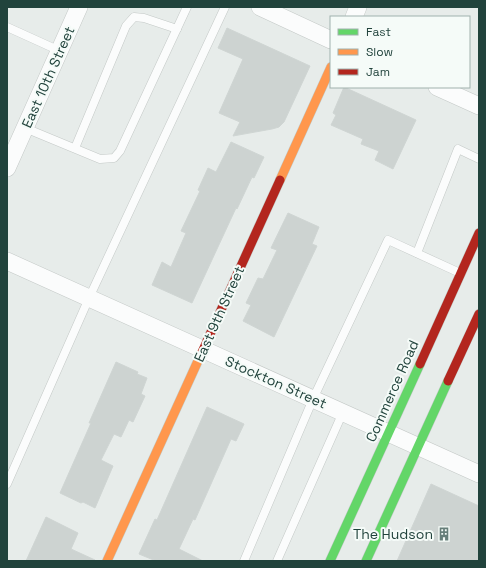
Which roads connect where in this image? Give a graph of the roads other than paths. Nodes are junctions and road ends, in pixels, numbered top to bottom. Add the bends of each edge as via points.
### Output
1 (79, 7) edge
2 (187, 7) edge
3 (225, 7) edge
4 (260, 7) edge
5 (7, 27) edge
6 (177, 29) junction
7 (330, 40) edge
8 (60, 51) junction
9 (330, 69) edge
10 (439, 88) edge
11 (479, 106) edge
12 (25, 128) junction
13 (75, 148) junction
14 (479, 159) edge
15 (7, 168) edge
16 (479, 233) edge
17 (417, 253) junction
18 (7, 261) edge
19 (461, 273) junction
20 (89, 298) junction
21 (479, 314) edge
22 (203, 349) junction
23 (313, 399) junction
24 (344, 412) junction
25 (389, 433) junction
26 (419, 446) junction
27 (478, 471) edge
28 (7, 484) edge
29 (107, 561) edge
30 (244, 561) edge
31 (277, 561) edge
32 (330, 561) edge
33 (366, 561) edge

1 - 8 street, East 10th Street
2 - 6 lane
3 - 20 lane
4 - 7 street
5 - 8 lane
6 - 13 lane via 120,151 114,158 100,159
6 - 13 lane via 134,17 126,26
8 - 12 street, East 10th Street
9 - 22 main road, East 9th Street
10 - 11 street
12 - 13 lane
12 - 15 street, East 10th Street
14 - 17 lane via 458,150
16 - 19 main road, Commerce Road
17 - 19 lane
17 - 23 lane via 388,240
18 - 20 street, Stockton Street
19 - 25 main road, Commerce Road
20 - 22 street, Stockton Street
20 - 28 lane
21 - 26 main road
22 - 23 street, Stockton Street
22 - 29 main road, East 9th Street
23 - 24 street, Stockton Street
23 - 30 lane
24 - 25 street, Stockton Street
24 - 31 lane
25 - 26 street, Stockton Street
25 - 32 main road, Commerce Road
26 - 27 street, Stockton Street
26 - 33 main road

